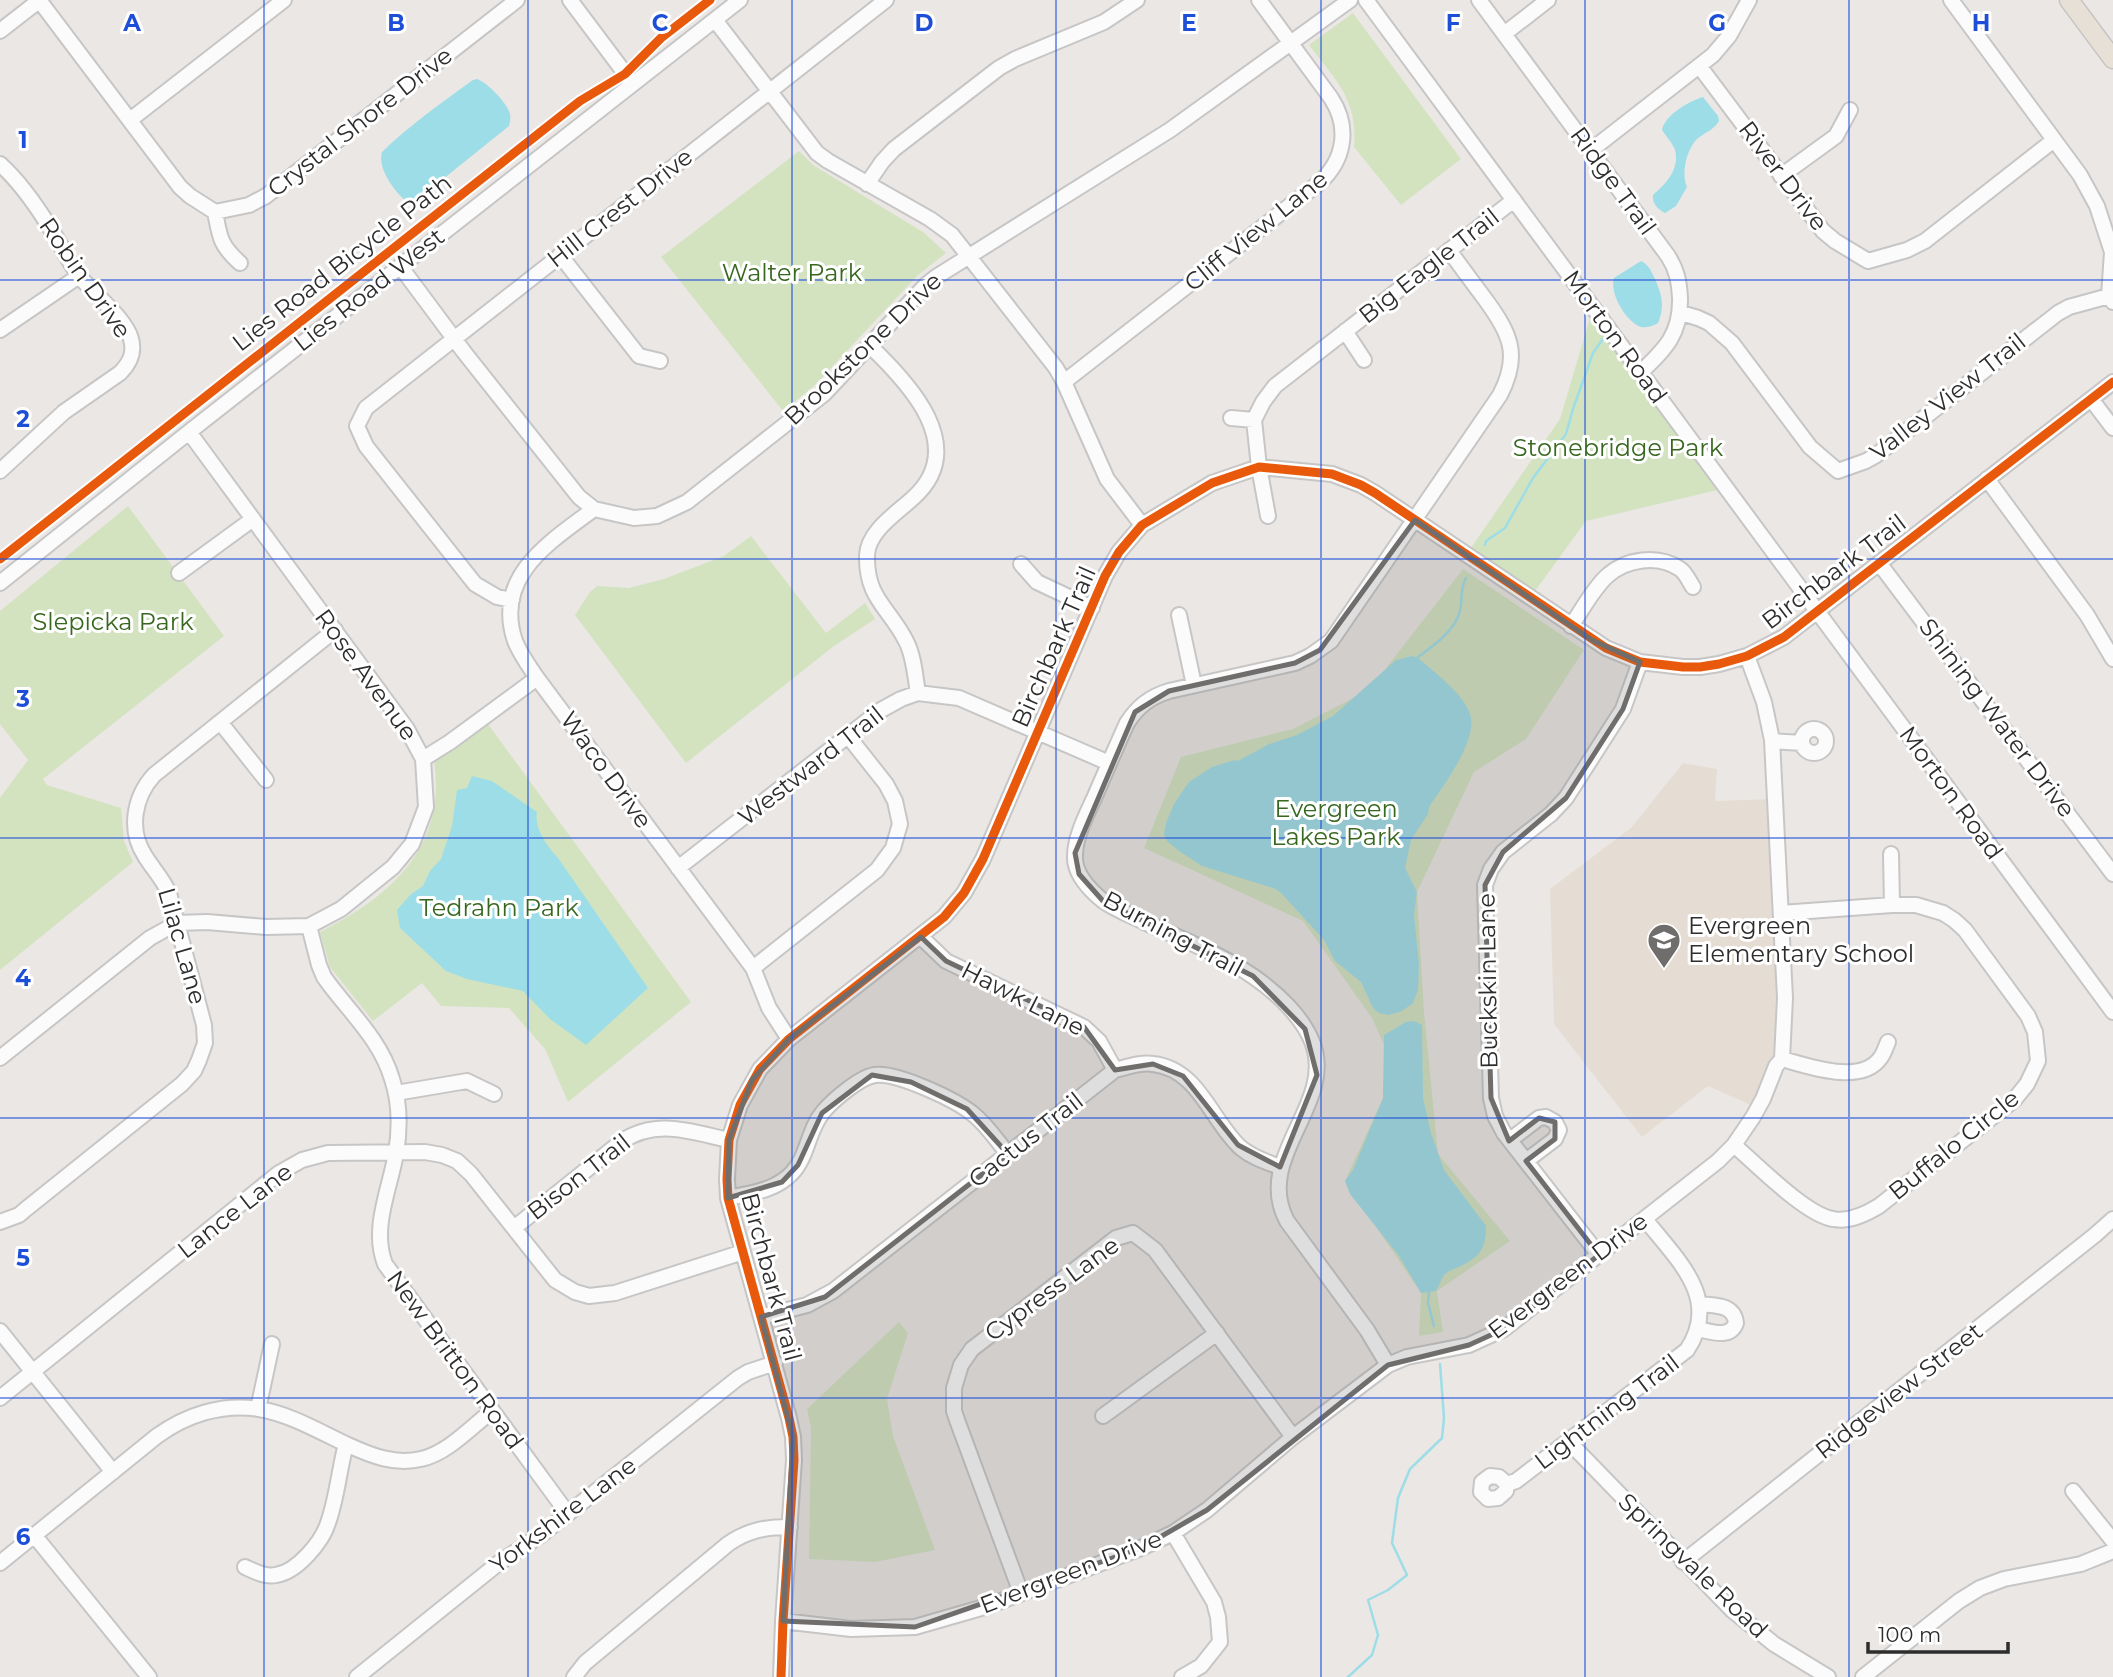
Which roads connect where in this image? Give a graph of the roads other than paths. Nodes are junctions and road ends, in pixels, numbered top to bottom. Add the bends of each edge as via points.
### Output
1 (40, 0) edge
2 (284, 0) edge
3 (517, 0) edge
4 (570, 0) edge
5 (740, 0) edge
6 (886, 0) edge
7 (1137, 0) edge
8 (1259, 0) edge
9 (1350, 0) edge
10 (1366, 0) edge
11 (1479, 0) edge
12 (1548, 0) edge
13 (1749, 0) edge
14 (1951, 0) edge
15 (2070, 0) edge
16 (715, 20) junction
17 (0, 30) edge
18 (1504, 34) junction
19 (1290, 42) junction
20 (2113, 59) edge
21 (1700, 67) junction
22 (633, 84) junction
23 (769, 91) junction
24 (1850, 110) dead end
25 (130, 120) junction
26 (2054, 140) junction
27 (1590, 151) junction
28 (0, 164) edge
29 (1781, 176) junction
30 (867, 184) junction
31 (1514, 200) junction
32 (215, 212) junction
33 (1449, 250) junction
34 (560, 255) junction
35 (969, 256) junction
36 (240, 264) dead end
37 (400, 266) junction
38 (79, 276) junction
39 (2111, 299) edge
40 (1681, 313) junction
41 (0, 330) edge
42 (1345, 331) junction
43 (454, 338) junction
44 (869, 345) junction
45 (1364, 360) dead end
46 (660, 361) dead end
47 (1641, 372) junction
48 (1064, 382) junction
49 (2113, 382) edge
50 (2091, 399) junction
51 (1231, 418) dead end
52 (1254, 420) junction
53 (2113, 428) edge
54 (188, 432) junction
55 (1259, 467) junction
56 (0, 471) edge
57 (1987, 479) junction
58 (594, 509) junction
59 (1268, 516) dead end
60 (253, 519) junction
61 (1415, 520) junction
62 (1142, 525) junction
63 (1879, 563) junction
64 (1021, 564) dead end
65 (179, 573) dead end
66 (0, 583) edge
67 (1693, 587) dead end
68 (512, 600) junction
69 (1092, 608) junction
70 (1817, 611) junction
71 (1179, 615) dead end
72 (1571, 626) junction
73 (335, 630) junction
74 (1747, 656) junction
75 (2113, 659) edge
76 (1640, 662) junction
77 (537, 678) junction
78 (1194, 685) junction
79 (918, 693) junction
80 (220, 722) junction
81 (1038, 732) junction
82 (848, 736) junction
83 (1772, 741) junction
84 (1802, 743) dead end
85 (423, 759) junction
86 (1109, 763) junction
87 (266, 780) dead end
88 (1891, 855) dead end
89 (678, 868) junction
90 (2113, 874) edge
91 (1892, 905) junction
92 (1781, 913) junction
93 (177, 923) junction
94 (309, 926) junction
95 (921, 936) junction
96 (753, 968) junction
97 (2113, 1012) edge
98 (789, 1039) junction
99 (1888, 1042) dead end
100 (0, 1058) edge
101 (1782, 1059) junction
102 (1115, 1070) junction
103 (396, 1093) junction
104 (494, 1094) dead end
105 (729, 1140) junction
106 (1510, 1140) junction
107 (1734, 1145) junction
108 (396, 1153) junction
109 (1008, 1154) junction
110 (1526, 1161) junction
111 (1280, 1167) junction
112 (728, 1198) junction
113 (1645, 1219) junction
114 (2113, 1219) edge
115 (0, 1222) edge
116 (514, 1228) junction
117 (743, 1252) junction
118 (1600, 1255) junction
119 (1700, 1304) junction
120 (761, 1317) junction
121 (1698, 1329) junction
122 (0, 1331) edge
123 (1217, 1333) junction
124 (272, 1344) dead end
125 (775, 1363) junction
126 (1388, 1365) junction
127 (33, 1372) junction
128 (0, 1398) edge
129 (258, 1409) junction
130 (492, 1411) junction
131 (1103, 1416) dead end
132 (1293, 1437) junction
133 (1569, 1442) junction
134 (346, 1444) junction
135 (113, 1472) junction
136 (1507, 1484) dead end
137 (2073, 1490) dead end
138 (568, 1514) junction
139 (790, 1527) junction
140 (1173, 1533) junction
141 (34, 1535) junction
142 (2113, 1541) edge
143 (2113, 1551) edge
144 (1683, 1562) junction
145 (0, 1563) edge
146 (246, 1567) dead end
147 (1021, 1593) junction
148 (783, 1621) junction
149 (149, 1677) edge
150 (357, 1677) edge
151 (574, 1677) edge
152 (781, 1677) edge
153 (1182, 1677) edge
154 (1828, 1677) edge
155 (1863, 1677) edge

1 - 17 street
1 - 25 street
2 - 25 street
3 - 32 street, Crystal Shore Drive via 266,196
4 - 22 street
5 - 16 street, Lies Road West
6 - 23 street, Hill Crest Drive
7 - 30 street via 1104,22 999,68 894,149
8 - 19 street
9 - 19 street, Brookstone Drive
10 - 31 street, Morton Road
11 - 18 street, Ridge Trail
12 - 18 street
13 - 21 street via 1723,45
14 - 26 street
15 - 20 main road
16 - 22 street, Lies Road West
16 - 23 street
18 - 27 street, Ridge Trail
19 - 35 street, Brookstone Drive via 1170,130
19 - 48 street, Cliff View Lane via 1338,111 1343,143 1334,168
21 - 27 street
21 - 29 street, River Drive
22 - 37 street, Lies Road West
23 - 30 street via 817,153
23 - 34 street, Hill Crest Drive
24 - 29 street via 1836,136
25 - 32 street via 180,187
26 - 29 street, River Drive via 1925,241 1868,261 1823,231
26 - 39 street via 2097,206 2112,252
27 - 40 street, Ridge Trail via 1673,263 1679,278
28 - 38 street, Robin Drive via 46,221
30 - 35 street via 940,225
31 - 33 street, Big Eagle Trail
31 - 47 street, Morton Road
32 - 36 street via 226,251
33 - 42 street, Big Eagle Trail
33 - 61 street, Burning Trail via 1503,323 1510,340 1511,368 1500,395
34 - 43 street, Hill Crest Drive
34 - 46 street via 639,356
35 - 44 street, Brookstone Drive via 926,285
35 - 48 street
37 - 43 street
37 - 54 street, Lies Road West
38 - 41 street
38 - 56 street, Robin Drive via 128,332 132,354 120,373 64,412
39 - 40 street, Valley View Trail via 2058,313 1875,456 1838,471 1810,447 1732,343 1709,323
40 - 47 street, Ridge Trail via 1669,343
42 - 45 street, Big Eagle Trail
42 - 52 street, Big Eagle Trail via 1275,386
43 - 58 street via 571,488
43 - 68 street, Hill Crest Drive via 370,403 357,426 366,446 469,578 481,589
44 - 58 street, Brookstone Drive via 817,399 687,502 657,516 634,518
44 - 79 street via 923,409 936,439 930,478 884,522 867,552 872,589 908,644
47 - 70 street, Morton Road
48 - 62 street via 1107,479
49 - 50 street, Birchbark Trail
50 - 53 street
50 - 57 street, Birchbark Trail
51 - 52 street
52 - 55 street
54 - 60 street, Rose Avenue
54 - 66 street, Lies Road West
55 - 59 street
55 - 61 street, Birchbark Trail via 1342,477
55 - 62 street, Birchbark Trail via 1202,488
57 - 63 street, Birchbark Trail
57 - 75 street via 2087,615
58 - 68 street, Waco Drive via 534,556
60 - 65 street
60 - 73 street, Rose Avenue
61 - 72 street, Birchbark Trail
61 - 78 street, Burning Trail via 1340,630 1320,650 1295,663
62 - 69 street, Birchbark Trail via 1114,560
63 - 70 street, Birchbark Trail
63 - 90 street, Shining Water Drive
64 - 69 street via 1037,582
67 - 72 street via 1683,571 1669,564 1655,560 1629,563 1605,578
68 - 77 street, Waco Drive via 516,641
69 - 81 street, Birchbark Trail
70 - 74 street, Birchbark Trail via 1784,637
70 - 97 street, Morton Road
71 - 78 street
72 - 76 street, Birchbark Trail
73 - 80 street, Lilac Lane
73 - 85 street, Rose Avenue via 407,729
74 - 76 street, Birchbark Trail via 1700,667
74 - 83 street, Evergreen Drive
76 - 106 street, Buckskin Lane via 1623,709 1566,798 1503,852 1485,885 1491,1098
77 - 85 street
77 - 89 street, Waco Drive
78 - 86 street, Burning Trail via 1144,703 1127,723
79 - 81 street via 960,698
79 - 82 street, Westward Trail via 889,705
80 - 87 street
80 - 93 street, Lilac Lane via 154,775 135,811 138,842 165,884
81 - 86 street
81 - 95 street, Birchbark Trail via 971,883 950,911
82 - 89 street, Westward Trail
82 - 96 street via 895,801 900,824 893,848 877,870
83 - 84 street
83 - 92 street, Evergreen Drive
85 - 94 street, Rose Avenue via 426,807 405,855 341,909
86 - 111 street, Burning Trail via 1074,853 1079,874 1109,904 1253,976 1289,1008 1310,1038 1317,1075
88 - 91 street
89 - 96 street, Waco Drive
91 - 92 street, Buffalo Circle
91 - 107 street, Buffalo Circle via 1931,908 1965,930 2032,1025 2038,1062 2027,1084 2014,1100 1879,1206 1855,1217 1834,1220 1808,1209
92 - 101 street, Evergreen Drive
93 - 94 street, Rose Avenue
93 - 100 street, Rose Avenue via 149,938
93 - 115 street, Lilac Lane via 204,1025 205,1044 194,1071 19,1215
94 - 103 street, New Britton Road via 324,977 377,1046
95 - 98 street, Birchbark Trail
95 - 102 street, Hawk Lane via 946,961 1084,1027 1099,1041
96 - 98 street, Waco Drive via 769,1008
98 - 105 street, Birchbark Trail via 752,1080
99 - 101 street via 1871,1067 1853,1072 1832,1072
101 - 107 street, Evergreen Drive via 1754,1117
102 - 109 street, Cactus Trail
102 - 111 street, Cactus Trail via 1153,1064 1177,1073 1194,1086 1238,1145
103 - 104 street via 467,1080
103 - 108 street, New Britton Road
105 - 112 street, Birchbark Trail
105 - 116 street, Bison Trail via 669,1128 636,1133
106 - 110 street, Buckskin Lane
106 - 110 street via 1539,1118 1555,1122 1559,1130 1555,1139
107 - 113 street, Evergreen Drive
108 - 116 street, Lance Lane via 425,1152 457,1161
108 - 127 street, Lance Lane via 328,1153 293,1164
108 - 130 street, New Britton Road via 379,1234 383,1258
109 - 112 street via 967,1110 911,1082 872,1075 822,1114 798,1166 782,1182
109 - 120 street, Cactus Trail via 825,1297
110 - 118 street, Buckskin Lane
111 - 126 street, Burning Trail via 1278,1195 1287,1222
112 - 117 street, Birchbark Trail
113 - 118 street, Evergreen Drive
113 - 119 street, Lightning Trail via 1692,1279
114 - 144 street, Ridgeview Street
116 - 117 street, Lance Lane via 555,1280 589,1296 615,1293
117 - 120 street, Birchbark Trail
118 - 126 street, Evergreen Drive via 1494,1335
119 - 121 street, Lightning Trail
119 - 121 street, Lightning Trail via 1727,1307 1737,1323 1726,1334
120 - 125 street, Birchbark Trail
121 - 133 street, Lightning Trail via 1687,1350
122 - 127 street
123 - 131 street
123 - 132 street, Cypress Lane
123 - 147 street, Cypress Lane via 1155,1250 1133,1233 1107,1244 972,1349 957,1375 954,1411
124 - 129 street
125 - 138 street, Yorkshire Lane via 737,1378
125 - 139 street, Birchbark Trail via 793,1437
126 - 132 street, Evergreen Drive
127 - 128 street, Lance Lane
127 - 135 street
129 - 134 street
129 - 135 street via 215,1410 186,1419
130 - 134 street via 447,1447 419,1460 380,1459
130 - 138 street, New Britton Road
132 - 140 street, Evergreen Drive
133 - 136 street, Lightning Trail
133 - 144 street, Springvale Road
134 - 146 street via 334,1505 318,1542 298,1564 276,1575 262,1575
135 - 141 street
137 - 142 street
138 - 150 street, Yorkshire Lane via 500,1562
139 - 148 street, Birchbark Trail
139 - 151 street via 758,1529 734,1539
140 - 147 street, Evergreen Drive
140 - 153 street via 1214,1602 1226,1643
141 - 145 street
141 - 149 street
143 - 155 street via 2075,1566 1980,1588
144 - 154 street, Springvale Road via 1748,1624
147 - 148 street, Evergreen Drive via 915,1627 851,1629
148 - 152 street, Birchbark Trail

